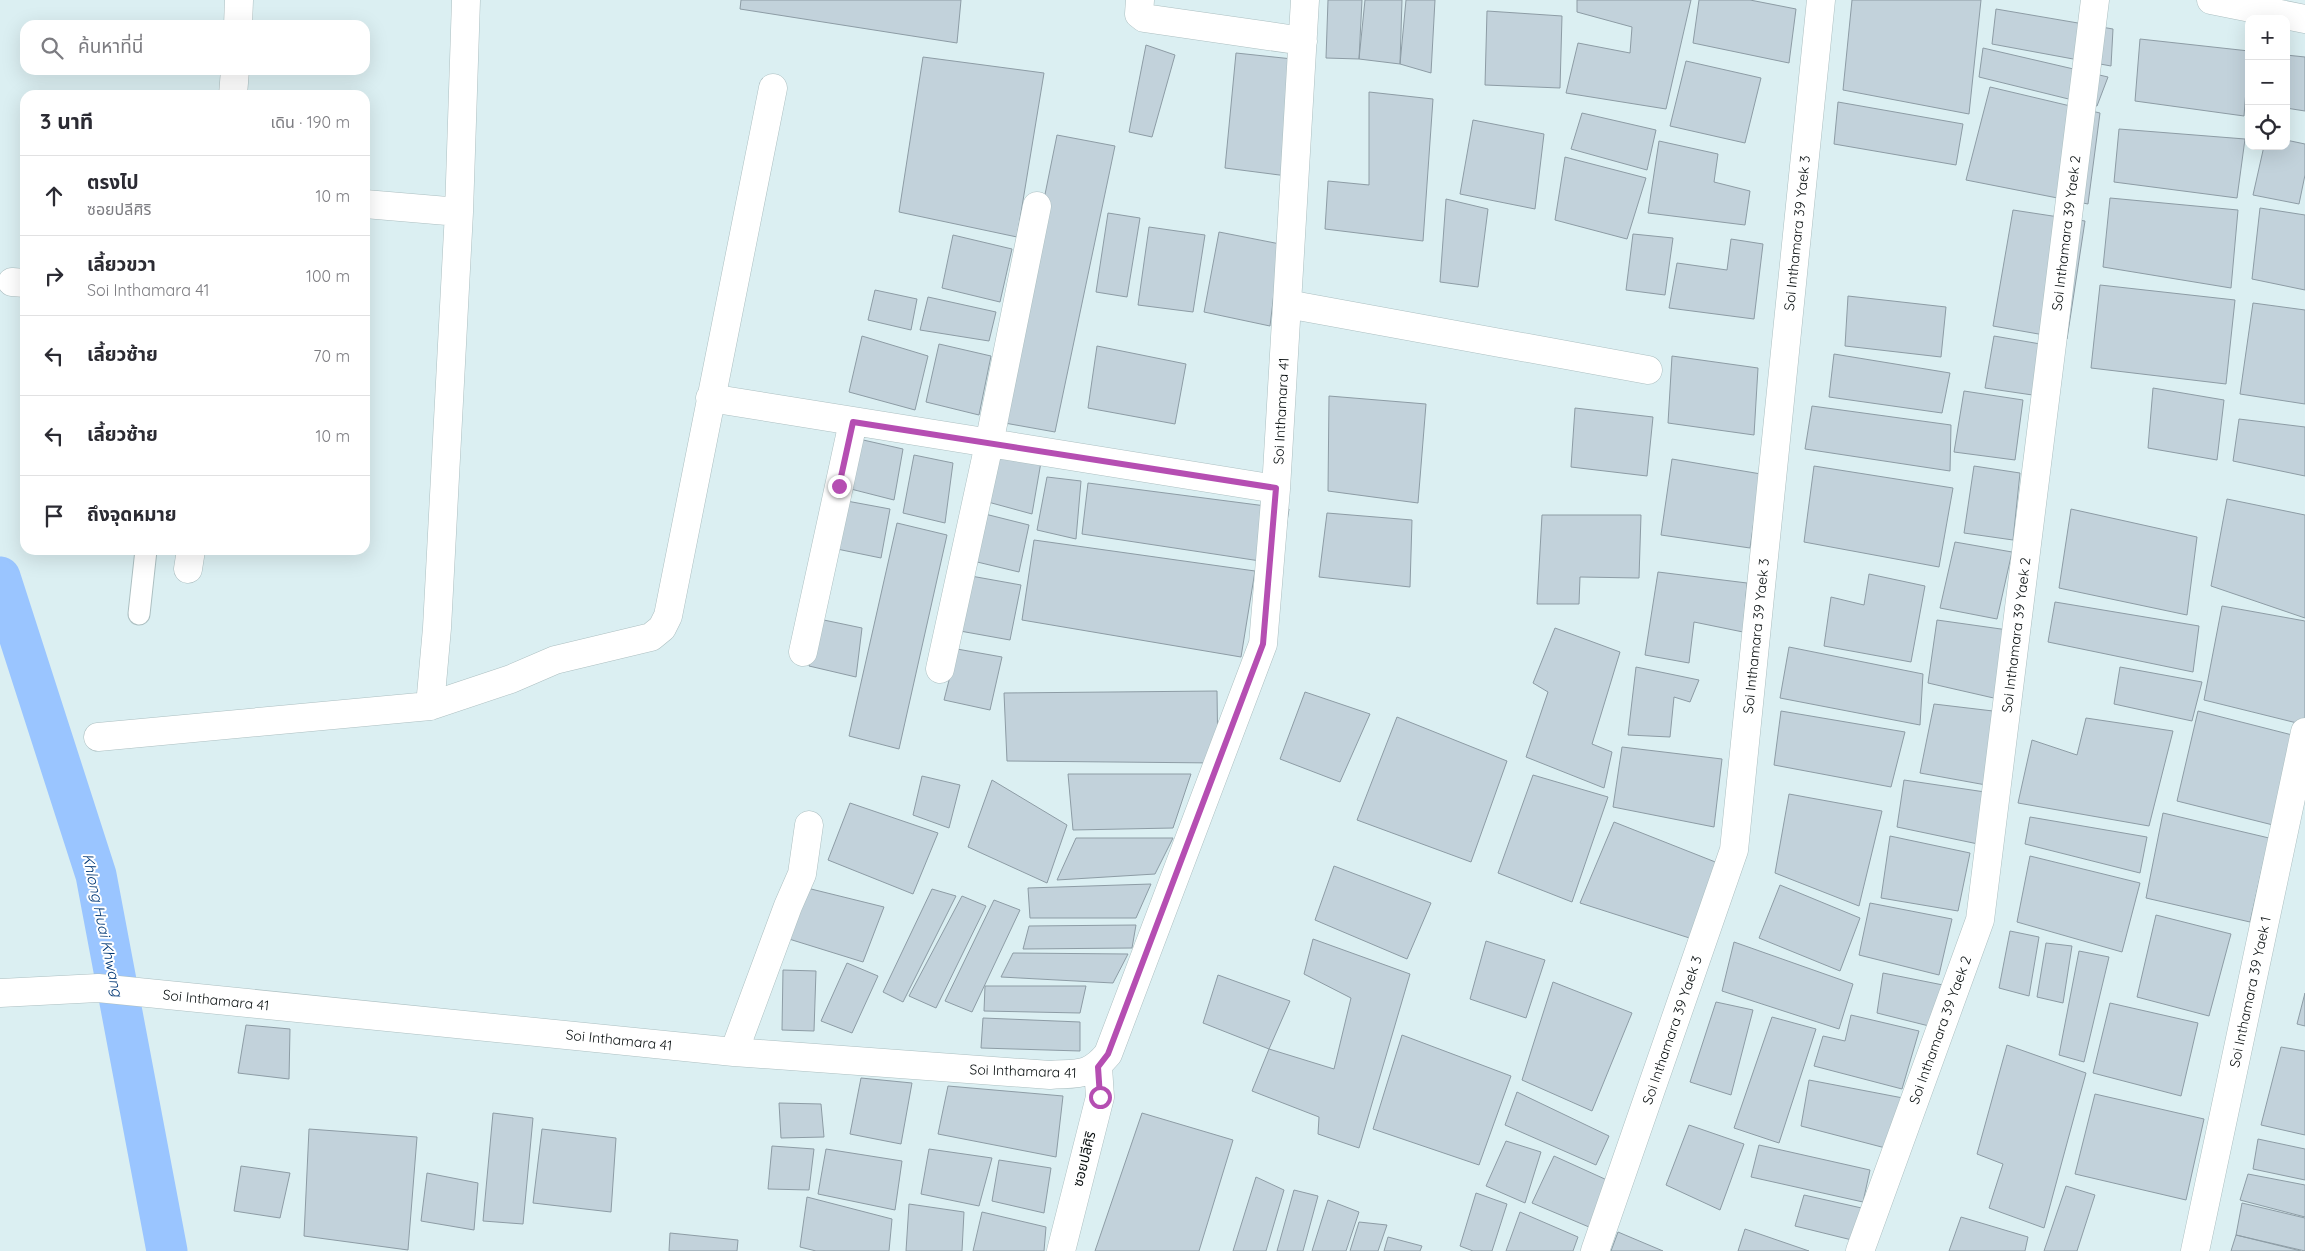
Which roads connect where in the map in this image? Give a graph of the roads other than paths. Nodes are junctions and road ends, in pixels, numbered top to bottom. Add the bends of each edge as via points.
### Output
1 (466, 0) edge
2 (1140, 0) edge
3 (1305, 0) edge
4 (1821, 0) edge
5 (2095, 0) edge
6 (2211, 0) edge
7 (2305, 19) edge
8 (1303, 41) junction
9 (235, 75) edge
10 (773, 88) dead end
11 (233, 90) edge
12 (370, 204) edge
13 (1037, 206) dead end
14 (459, 212) junction
15 (1287, 304) junction
16 (1648, 370) dead end
17 (710, 398) junction
18 (853, 422) junction
19 (989, 444) junction
20 (1276, 488) junction
21 (146, 555) edge
22 (140, 614) dead end
23 (803, 652) dead end
24 (940, 669) dead end
25 (430, 706) junction
26 (2305, 732) edge
27 (98, 738) dead end
28 (809, 825) dead end
29 (0, 992) edge
30 (734, 1052) junction
31 (1098, 1067) junction
32 (1061, 1251) edge
33 (1595, 1251) edge
34 (1860, 1251) edge
35 (2195, 1251) edge

1 - 14 street
2 - 8 street via 1139,14 1144,18
3 - 8 street, Soi Inthamara 41
4 - 33 street, Soi Inthamara 39 Yaek 3 via 1734,850
5 - 34 street, Soi Inthamara 39 Yaek 2 via 1980,920
6 - 7 street
8 - 15 street, Soi Inthamara 41
9 - 11 street
10 - 17 street
12 - 14 street
13 - 19 street
14 - 25 street via 438,628
15 - 16 street
15 - 20 street, Soi Inthamara 41
17 - 18 street
17 - 25 street via 668,616 662,628 651,637 555,660 511,679
18 - 19 street
18 - 23 street
19 - 20 street
19 - 24 street
20 - 31 street, Soi Inthamara 41 via 1263,644 1108,1054
21 - 22 lane
25 - 27 street
26 - 35 street, Soi Inthamara 39 Yaek 1
28 - 30 street via 802,874
29 - 30 street, Soi Inthamara 41 via 98,988
30 - 31 street, Soi Inthamara 41 via 1050,1075 1084,1073
31 - 32 street, ซอยปลีศิริ via 1100,1097

